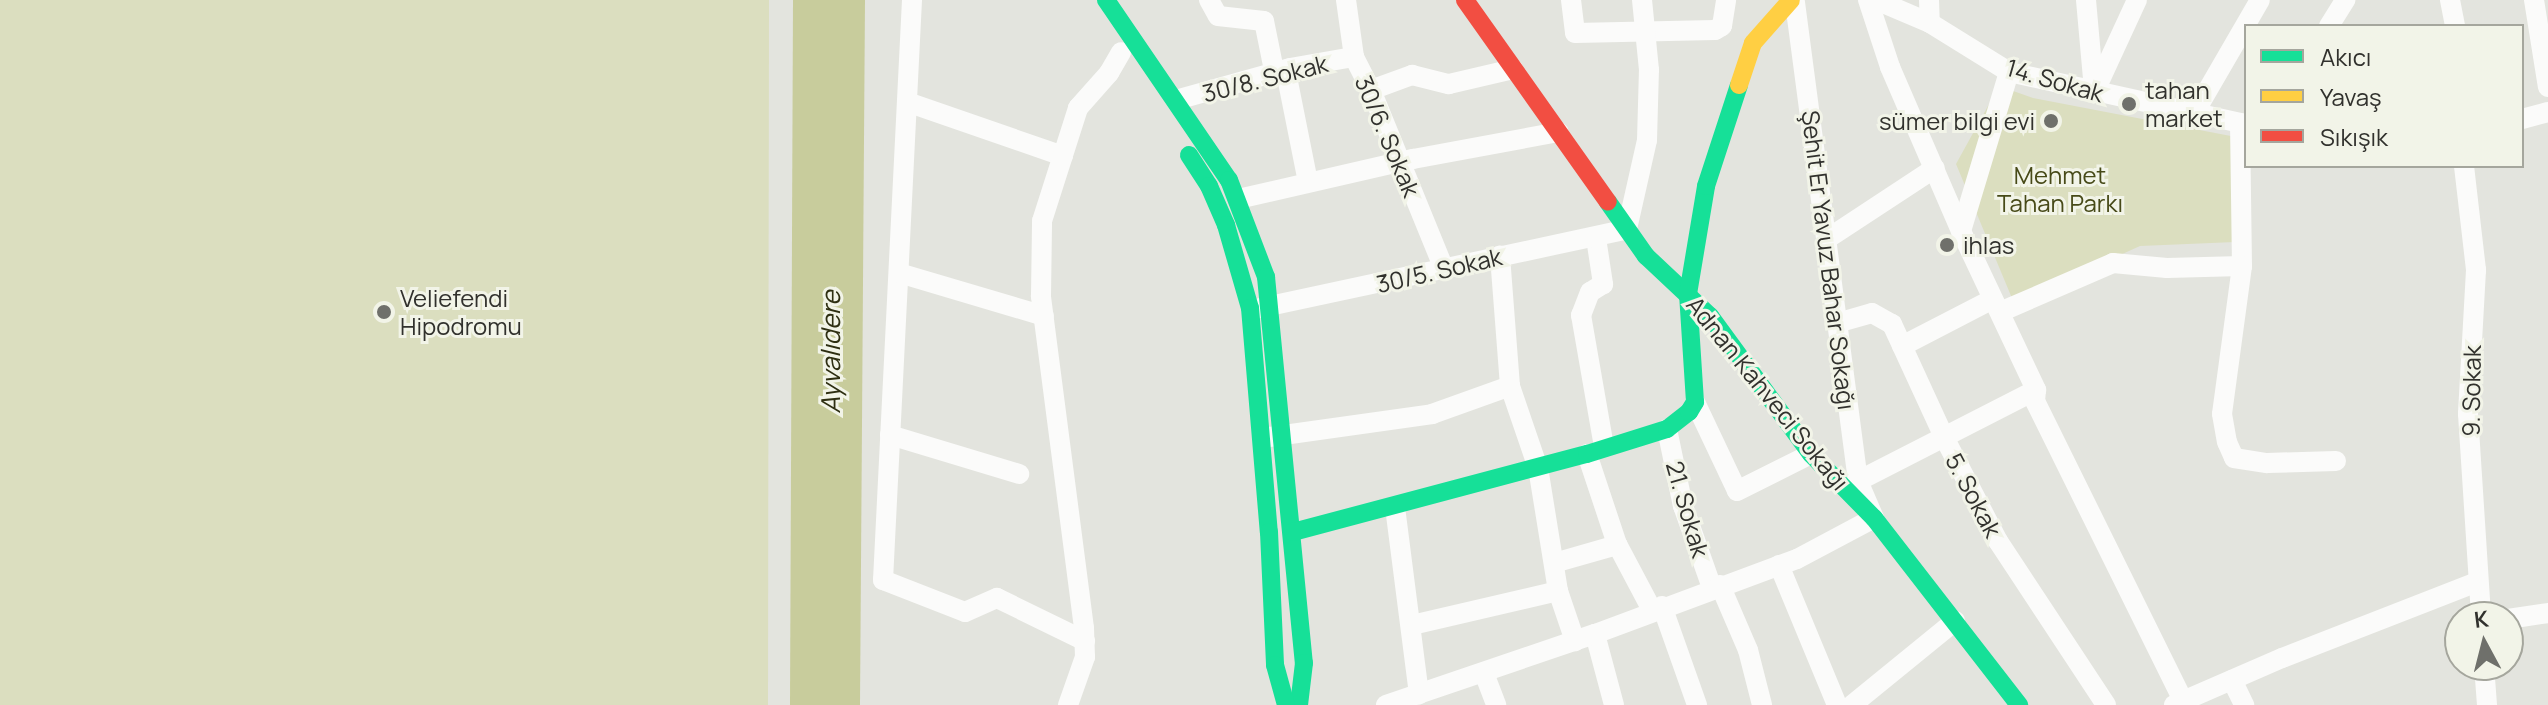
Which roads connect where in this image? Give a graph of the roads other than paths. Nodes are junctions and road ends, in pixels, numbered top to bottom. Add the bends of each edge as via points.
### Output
1 (912, 0) edge
2 (1087, 0) edge
3 (1106, 0) edge
4 (1209, 0) edge
5 (1346, 0) edge
6 (1465, 0) edge
7 (1571, 0) edge
8 (1642, 0) edge
9 (1726, 0) edge
10 (1793, 0) edge
11 (1868, 0) edge
12 (1876, 0) edge
13 (1929, 0) edge
14 (2086, 0) edge
15 (2137, 0) edge
16 (2260, 0) edge
17 (2345, 0) edge
18 (2450, 0) edge
19 (2534, 0) edge
20 (1930, 23) junction
21 (2246, 24) edge
22 (2330, 24) edge
23 (2455, 24) edge
24 (2244, 28) edge
25 (1645, 30) junction
26 (1121, 52) junction
27 (1354, 57) junction
28 (1513, 69) junction
29 (2009, 72) junction
30 (1280, 73) junction
31 (2548, 87) edge
32 (1371, 90) junction
33 (2094, 93) junction
34 (1176, 100) junction
35 (907, 102) junction
36 (2195, 112) junction
37 (2548, 112) edge
38 (2524, 118) edge
39 (2243, 123) edge
40 (1559, 132) junction
41 (1063, 156) junction
42 (1399, 163) junction
43 (1935, 168) junction
44 (2464, 168) edge
45 (1308, 182) junction
46 (1238, 199) junction
47 (1627, 229) junction
48 (1961, 231) junction
49 (1596, 238) junction
50 (1827, 239) junction
51 (1500, 255) junction
52 (2242, 266) junction
53 (1444, 269) junction
54 (899, 273) junction
55 (1688, 294) junction
56 (1996, 305) junction
57 (1259, 308) junction
58 (1044, 316) junction
59 (1837, 323) junction
60 (1902, 346) junction
61 (1510, 386) junction
62 (2036, 390) junction
63 (1695, 402) junction
64 (1667, 429) junction
65 (890, 435) junction
66 (1284, 437) junction
67 (1944, 437) junction
68 (1261, 438) junction
69 (1596, 451) junction
70 (1811, 454) junction
71 (2336, 461) dead end
72 (1538, 468) junction
73 (1019, 474) dead end
74 (1858, 481) junction
75 (1395, 507) junction
76 (1874, 518) junction
77 (1293, 532) junction
78 (1617, 545) junction
79 (1554, 563) junction
80 (1779, 565) junction
81 (2477, 582) junction
82 (1716, 586) junction
83 (1558, 591) junction
84 (2479, 601) edge
85 (1657, 608) junction
86 (2548, 613) edge
87 (2524, 617) edge
88 (1955, 621) junction
89 (1412, 625) junction
90 (1595, 634) junction
91 (1085, 641) junction
92 (1575, 641) junction
93 (1484, 673) junction
94 (2232, 680) junction
95 (2485, 681) edge
96 (1419, 694) junction
97 (2178, 703) edge
98 (1068, 705) edge
99 (1286, 705) edge
100 (1299, 705) edge
101 (1386, 705) edge
102 (1496, 705) edge
103 (1614, 705) edge
104 (1697, 705) edge
105 (1762, 705) edge
106 (1837, 705) edge
107 (1852, 705) edge
108 (2019, 705) edge
109 (2106, 705) edge
110 (2244, 705) edge
111 (2487, 705) edge

1 - 35 street
2 - 26 street
3 - 34 street
4 - 30 street via 1218,16 1264,21
5 - 27 street, 30/6. Sokak
6 - 28 street, Adnan Kahveci Sokağı
7 - 25 street via 1575,33
8 - 25 street
9 - 25 street via 1720,28
10 - 50 street, Şehit Er Yavuz Bahar Sokağı
10 - 55 street via 1753,43 1706,186
11 - 43 street via 1890,67
12 - 20 street, 14. Sokak
13 - 20 street
14 - 33 street
15 - 33 street
16 - 21 street
17 - 22 street
18 - 23 street
19 - 31 street
20 - 29 street, 14. Sokak
24 - 36 street
25 - 47 street via 1647,140
26 - 41 street via 1078,108
26 - 57 street via 1209,186
27 - 30 street, 30/8. Sokak
27 - 32 street, 30/6. Sokak
28 - 32 street via 1449,84 1412,75
28 - 40 street, Adnan Kahveci Sokağı
29 - 33 street, 14. Sokak
29 - 48 street
30 - 34 street, 30/8. Sokak
30 - 45 street
32 - 42 street, 30/6. Sokak
33 - 36 street, 14. Sokak
34 - 46 street
35 - 41 street
35 - 54 street
36 - 39 street, 14. Sokak
37 - 38 street
39 - 52 street
40 - 42 street
40 - 47 street, Adnan Kahveci Sokağı
41 - 58 street via 1042,221
42 - 45 street
42 - 53 street, 30/6. Sokak
43 - 48 street
43 - 50 street
44 - 81 street, 9. Sokak via 2476,270 2468,414
45 - 46 street
46 - 57 street via 1266,277
47 - 49 street, 30/5. Sokak
47 - 55 street, Adnan Kahveci Sokağı via 1646,256
48 - 56 street
49 - 51 street, 30/5. Sokak
49 - 69 street via 1603,284 1590,292 1581,315
50 - 59 street, Şehit Er Yavuz Bahar Sokağı
51 - 53 street, 30/5. Sokak
51 - 61 street
52 - 56 street via 2113,263
52 - 71 street via 2222,414 2234,458 2267,463
53 - 57 street, 30/5. Sokak
54 - 58 street
54 - 65 street
55 - 63 street
55 - 70 street, Adnan Kahveci Sokağı via 1733,345
56 - 60 street
56 - 62 street
57 - 66 street
57 - 68 street
58 - 91 street
59 - 60 street, 5. Sokak via 1872,313 1892,324
59 - 74 street, Şehit Er Yavuz Bahar Sokağı
60 - 67 street, 5. Sokak
61 - 66 street via 1432,414
61 - 72 street
62 - 67 street
62 - 97 street via 2035,401
63 - 64 street
63 - 70 street via 1737,491
64 - 69 street
64 - 82 street, 21. Sokak via 1683,506
65 - 73 street
65 - 91 street via 883,580 965,612 997,598
66 - 68 street
66 - 77 street
67 - 74 street
67 - 109 street, 5. Sokak via 1998,541
68 - 99 street via 1275,665
69 - 72 street
69 - 78 street
70 - 76 street, Adnan Kahveci Sokağı
72 - 75 street
72 - 79 street
74 - 76 street, Şehit Er Yavuz Bahar Sokağı
75 - 77 street
75 - 89 street
76 - 80 street
76 - 88 street, Adnan Kahveci Sokağı
77 - 100 street via 1304,663
78 - 79 street
78 - 85 street
79 - 83 street
80 - 82 street
80 - 106 street
81 - 84 street, 9. Sokak
81 - 94 street
82 - 85 street
82 - 105 street, 21. Sokak via 1748,650
83 - 89 street
83 - 92 street
85 - 90 street
85 - 104 street
86 - 87 street
88 - 107 street
88 - 108 street, Adnan Kahveci Sokağı
89 - 96 street
90 - 92 street
90 - 103 street
91 - 98 street via 1085,657
92 - 93 street
93 - 96 street
93 - 102 street
94 - 97 street
94 - 110 street
95 - 111 street
96 - 101 street

